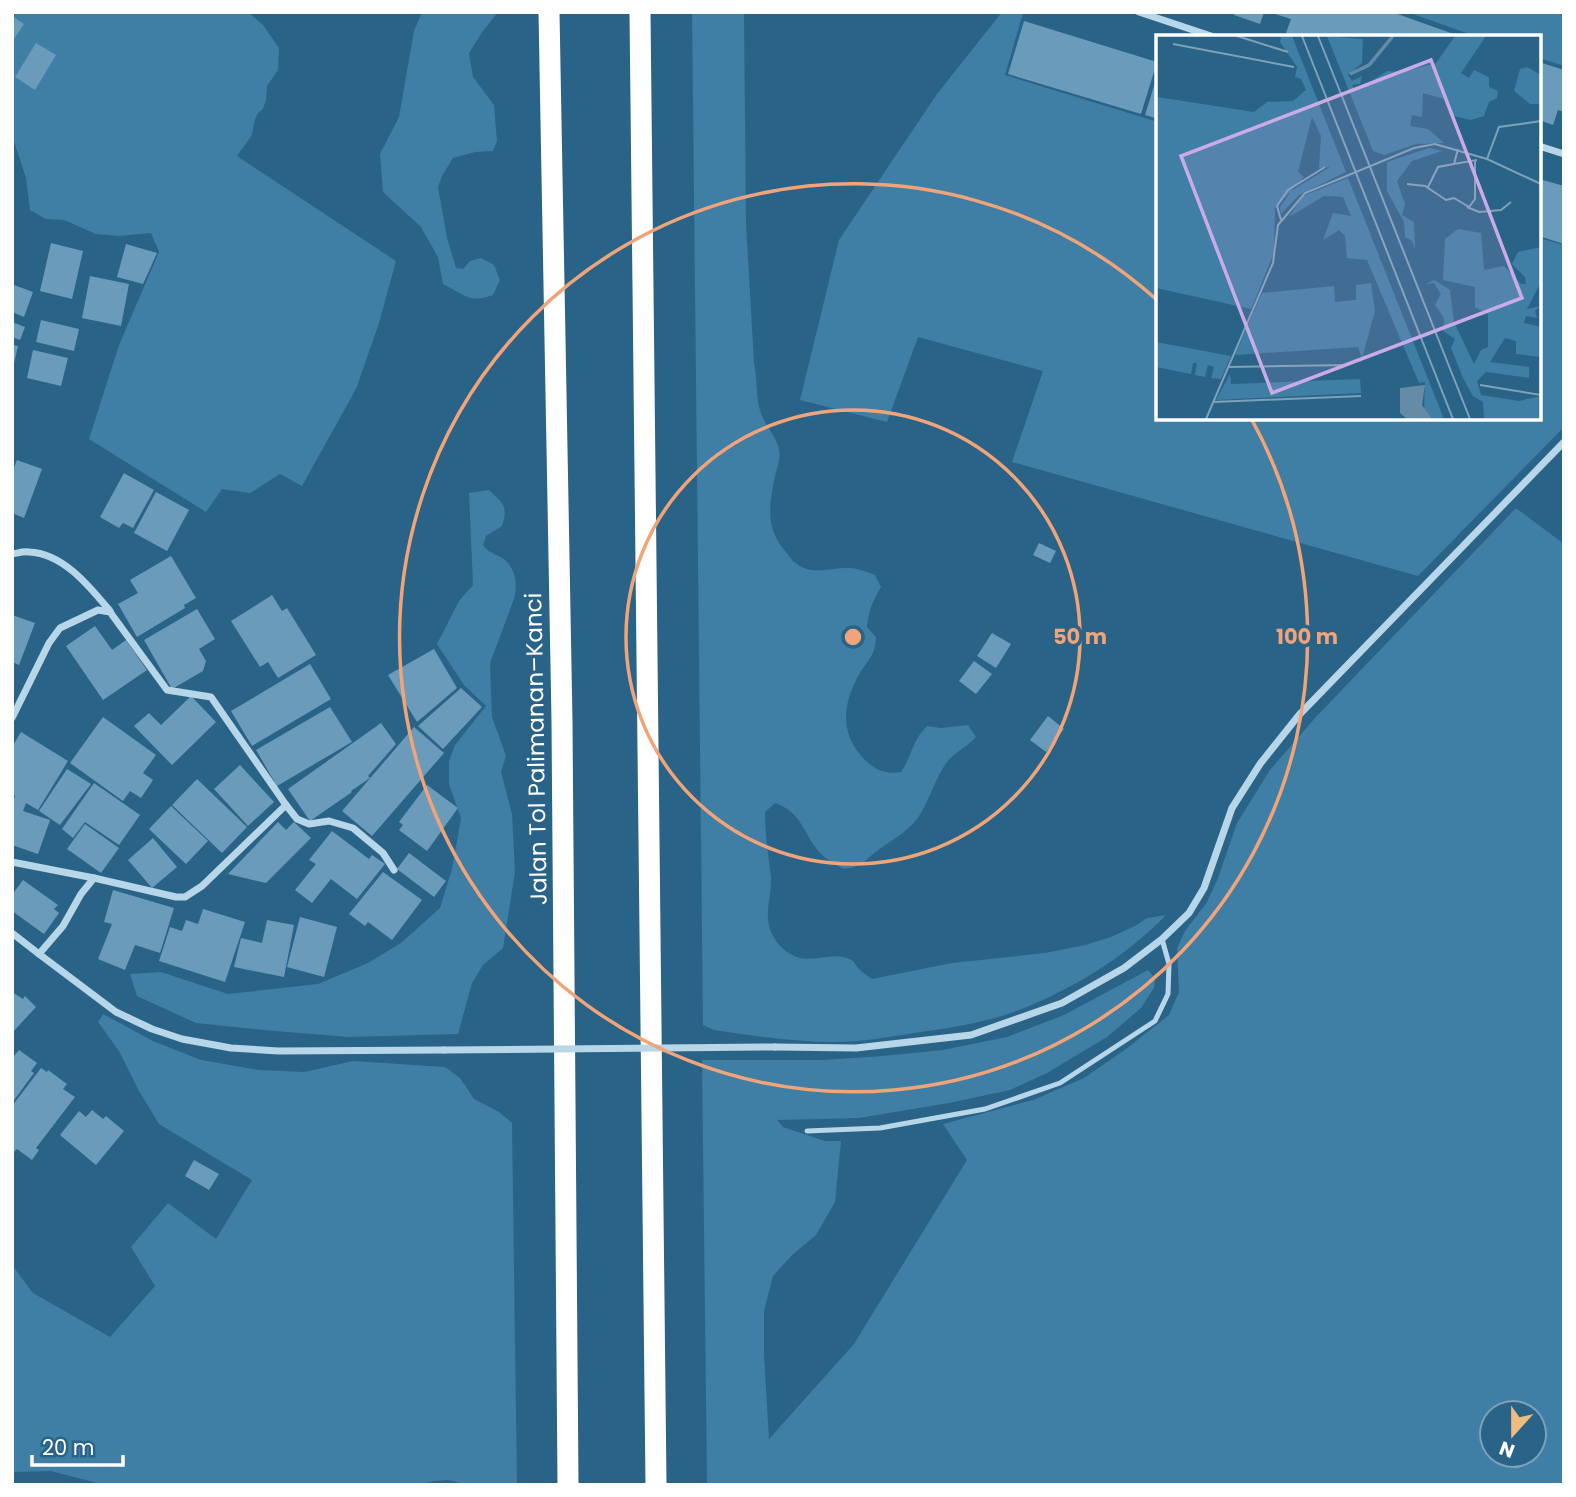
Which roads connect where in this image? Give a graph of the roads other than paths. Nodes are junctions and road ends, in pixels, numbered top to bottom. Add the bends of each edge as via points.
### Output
1 (550, 12) edge
2 (640, 12) edge
3 (1139, 12) edge
4 (1208, 35) edge
5 (1541, 147) edge
6 (1564, 154) edge
7 (1564, 442) edge
8 (12, 554) edge
9 (110, 612) junction
10 (12, 718) edge
11 (286, 805) junction
12 (12, 862) edge
13 (394, 870) dead end
14 (94, 878) junction
15 (12, 933) edge
16 (1163, 939) junction
17 (38, 954) junction
18 (807, 1131) dead end
19 (568, 1485) edge
20 (656, 1485) edge

1 - 19 highway, Jalan Tol Palimanan–Kanci via 563,749
2 - 20 highway
3 - 4 street
5 - 6 street
7 - 16 street via 1299,715 1232,808 1204,888 1189,913
8 - 9 street via 30,551 55,559 76,574
9 - 10 street via 98,610 60,628
9 - 11 street via 167,690 211,697
11 - 13 street via 297,819 309,824 329,821 352,828 383,852
11 - 14 street via 185,897
12 - 14 street
14 - 17 street via 63,926
15 - 17 street
16 - 17 street, bridge via 1124,968 1062,1003 971,1035 856,1048 231,1048 182,1039 116,1012
16 - 18 lane via 1169,964 1168,995 1155,1021 1060,1083 985,1109 880,1128

